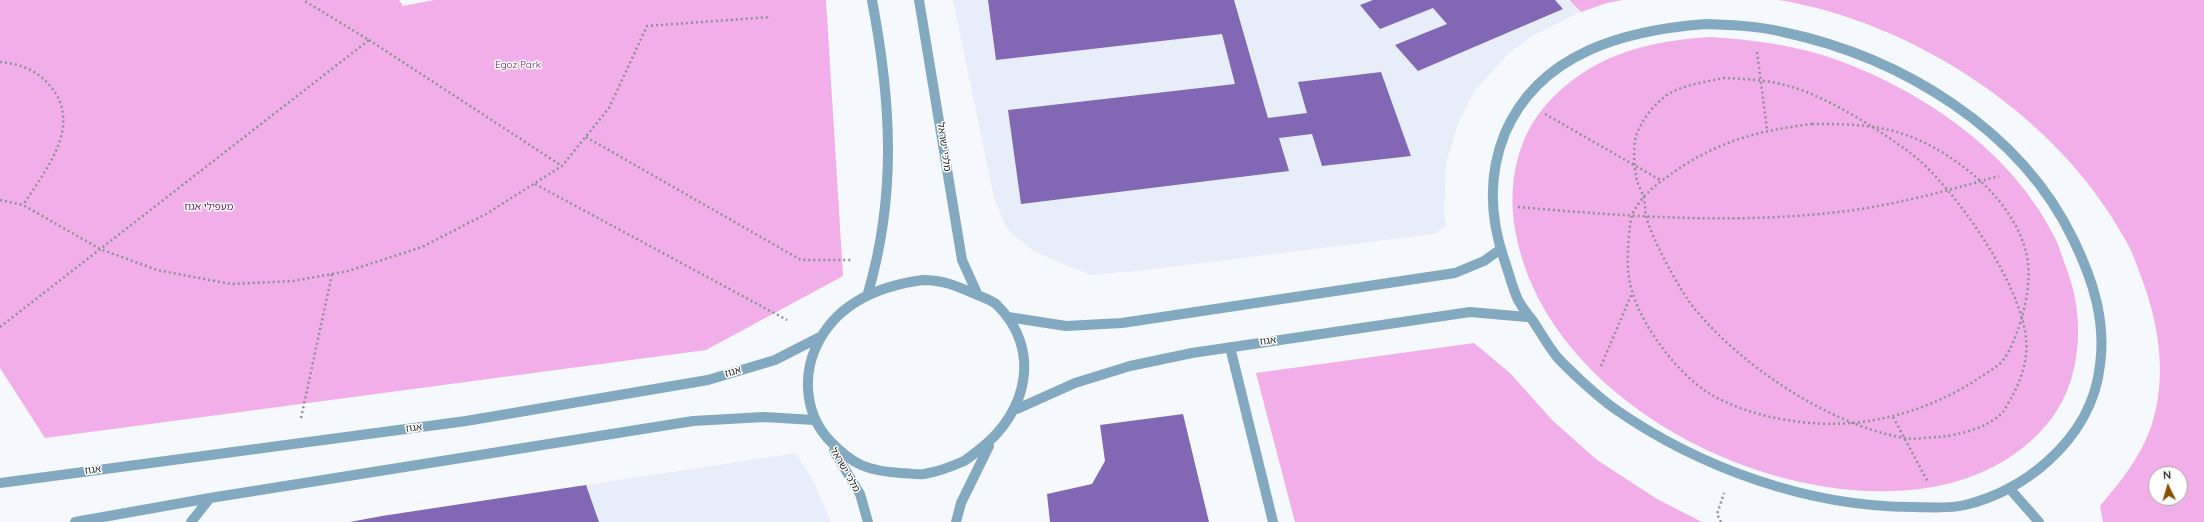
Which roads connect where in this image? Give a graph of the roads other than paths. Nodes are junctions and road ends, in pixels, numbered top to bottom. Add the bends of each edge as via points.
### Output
1 (872, 0) edge
2 (920, 0) edge
3 (1498, 251) junction
4 (976, 291) junction
5 (868, 293) junction
6 (1008, 317) junction
7 (1526, 317) junction
8 (820, 337) junction
9 (1230, 347) junction
10 (1017, 409) junction
11 (814, 420) junction
12 (828, 441) junction
13 (990, 445) junction
14 (1671, 455) dead end
15 (0, 483) edge
16 (2009, 488) junction
17 (210, 498) junction
18 (1864, 515) dead end
19 (94, 520) edge
20 (75, 522) edge
21 (191, 522) edge
22 (868, 522) edge
23 (956, 522) edge
24 (1273, 522) edge
25 (2039, 522) edge

1 - 5 street via 883,73 888,130 888,180 885,225 877,269
2 - 4 street, מלכי ישראל via 962,260
3 - 6 street via 1484,261 1455,273 1122,324 1066,326
3 - 7 street
3 - 16 street via 1492,218 1493,174 1502,138 1517,109 1544,79 1565,62 1592,48 1630,33 1706,24 1787,32 1875,60 1957,106 2026,168 2056,205 2077,241 2096,293 2101,320 2101,366 2093,397 2075,432 2049,463
4 - 5 street via 951,282 923,280 894,283
4 - 6 street via 994,302
5 - 8 street via 844,310
6 - 10 street via 1020,337 1026,361 1024,385
7 - 9 street, אגוז via 1470,312
7 - 14 street via 1551,353 1589,394 1626,426
8 - 11 street via 811,357 807,378 808,400
8 - 15 street, אגוז via 775,360 708,380 466,421
9 - 10 street, אגוז via 1130,366 1075,383
9 - 24 street
10 - 13 street
11 - 12 street
11 - 17 street via 764,417 693,421
12 - 13 street via 849,459 875,471 905,475 936,472 965,462
12 - 22 street, מלכי ישראל via 855,483
13 - 23 street via 961,503
16 - 18 street via 1978,502 1944,511 1885,516
16 - 25 street
17 - 19 street
17 - 21 street
19 - 20 street

